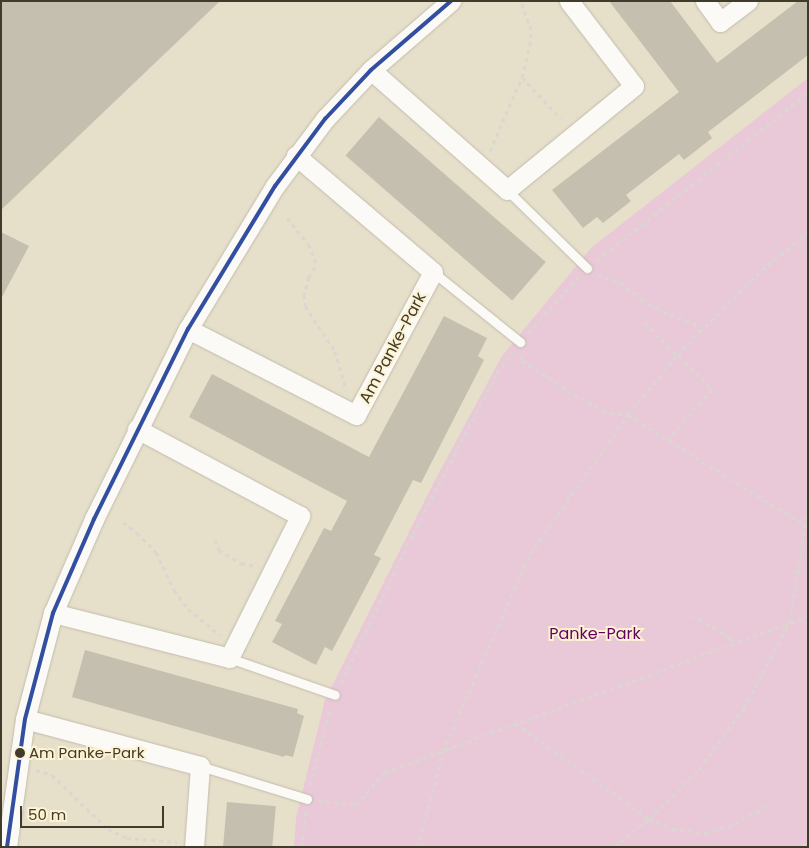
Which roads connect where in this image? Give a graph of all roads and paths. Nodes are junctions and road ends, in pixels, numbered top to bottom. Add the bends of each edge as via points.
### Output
1 (451, 1) edge
2 (521, 1) edge
3 (569, 1) edge
4 (705, 1) edge
5 (748, 1) edge
6 (370, 70) junction
7 (522, 77) junction
8 (808, 93) edge
9 (562, 119) dead end
10 (296, 156) junction
11 (482, 168) junction
12 (507, 190) junction
13 (286, 218) dead end
14 (808, 232) edge
15 (587, 268) junction
16 (433, 272) junction
17 (644, 322) dead end
18 (188, 329) junction
19 (701, 331) junction
20 (520, 342) junction
21 (677, 355) junction
22 (341, 407) junction
23 (628, 415) junction
24 (137, 430) junction
25 (668, 440) junction
26 (808, 507) edge
27 (122, 522) dead end
28 (806, 526) edge
29 (215, 540) dead end
30 (271, 574) junction
31 (53, 613) junction
32 (692, 615) dead end
33 (808, 616) edge
34 (790, 622) junction
35 (733, 643) junction
36 (232, 651) junction
37 (335, 695) junction
38 (25, 719) junction
39 (515, 723) junction
40 (443, 751) junction
41 (200, 766) junction
42 (34, 769) dead end
43 (307, 799) junction
44 (771, 804) dead end
45 (649, 819) junction
46 (808, 838) edge
47 (194, 845) edge
48 (7, 847) edge
49 (302, 847) edge
50 (418, 847) edge
51 (614, 847) edge
52 (803, 847) edge

1 - 6 street
2 - 7 path via 530,30 530,46
3 - 12 street via 634,86
4 - 5 street via 720,22
6 - 10 street
6 - 11 street
7 - 9 path
7 - 11 path
8 - 15 path
10 - 16 street, Am Panke-Park
10 - 18 street
11 - 12 street
12 - 15 lane
13 - 22 path via 308,244 315,259 304,295 305,306 335,351 346,391
14 - 19 path via 762,270
15 - 19 path via 602,278 620,282 663,312 694,324
15 - 20 path
16 - 20 lane
16 - 22 street, Am Panke-Park via 356,415
17 - 21 path
18 - 22 street, Am Panke-Park
18 - 24 street
19 - 21 path
20 - 23 path via 522,361 567,391 609,413
20 - 37 path via 497,373 444,474
21 - 23 path
21 - 25 path via 712,389
23 - 25 path
23 - 40 path via 530,554
24 - 30 street via 300,516
24 - 31 street
25 - 28 path
26 - 28 path
27 - 36 path via 138,532 156,552 174,590 188,609
28 - 34 path
29 - 30 path via 218,550
30 - 36 street
31 - 36 street
31 - 38 street
32 - 35 path via 730,637
33 - 34 path
34 - 35 path
34 - 45 path via 744,708 699,768
35 - 39 path
36 - 37 lane
37 - 43 path
38 - 41 street
38 - 48 street
39 - 40 path
39 - 45 path
40 - 43 path via 386,772 356,805
40 - 50 path
41 - 43 lane
41 - 47 street
42 - 47 path via 52,775 108,829 127,838
43 - 49 path
44 - 45 path via 728,827 705,833 672,829
45 - 51 path
46 - 52 path

